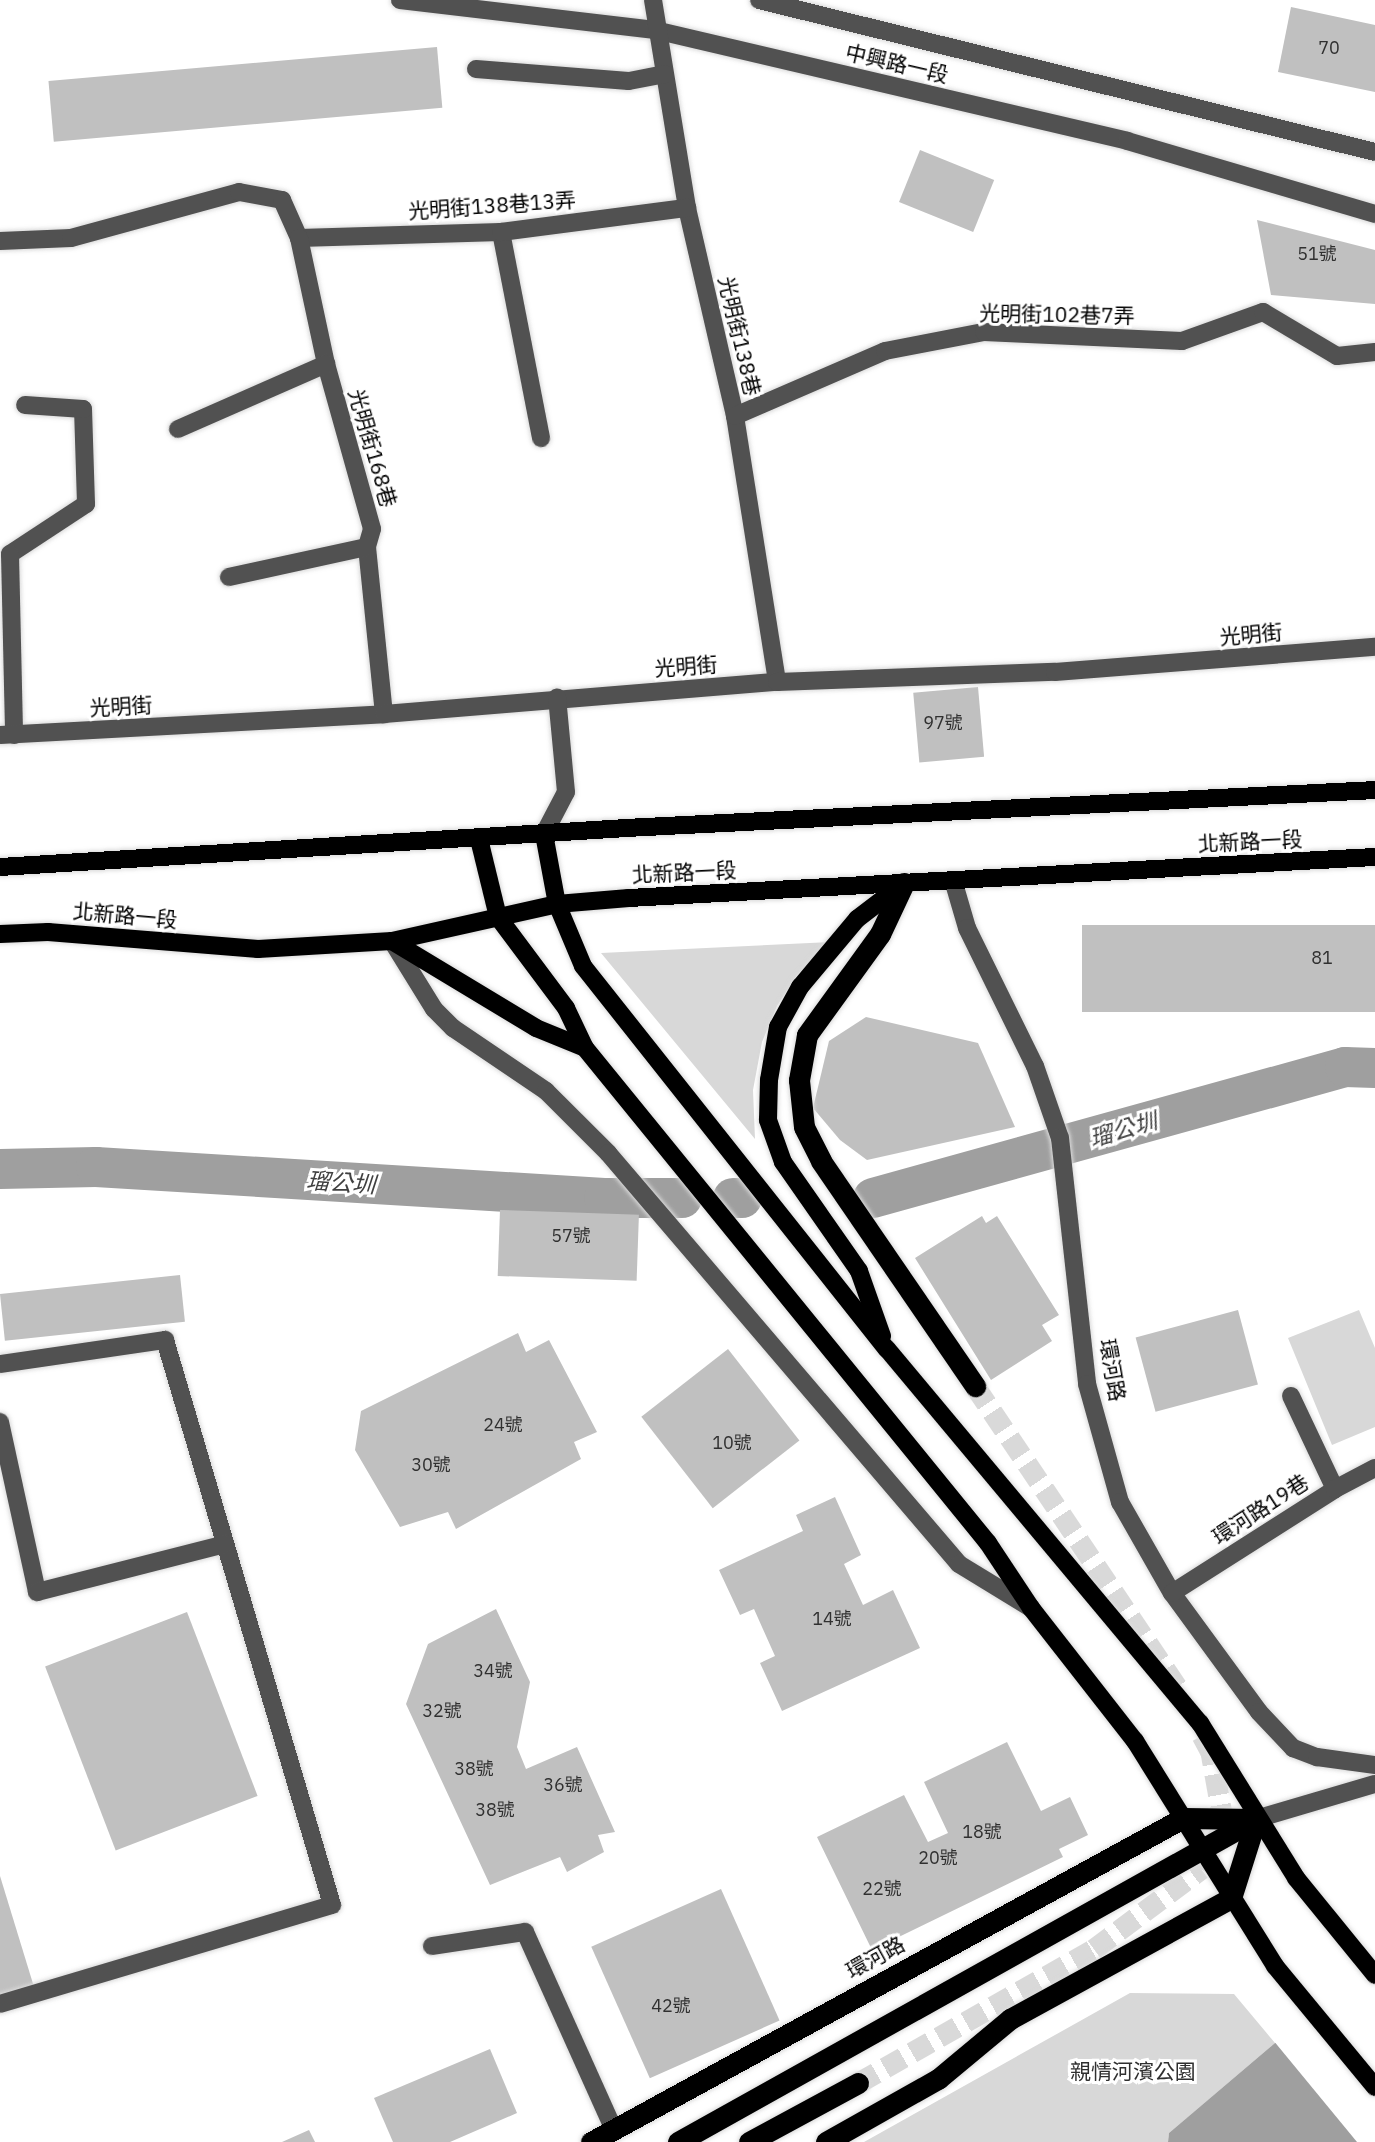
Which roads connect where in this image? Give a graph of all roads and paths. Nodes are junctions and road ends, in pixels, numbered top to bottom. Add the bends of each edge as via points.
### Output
1 (400, 0) edge
2 (653, 0) edge
3 (759, 0) edge
4 (655, 30) junction
5 (476, 69) dead end
6 (664, 74) junction
7 (1375, 152) edge
8 (687, 208) junction
9 (1375, 214) edge
10 (501, 232) junction
11 (299, 238) junction
12 (0, 241) edge
13 (1375, 352) edge
14 (326, 364) junction
15 (25, 405) dead end
16 (735, 416) junction
17 (178, 429) dead end
18 (541, 438) dead end
19 (367, 547) junction
20 (5, 554) edge
21 (229, 577) dead end
22 (1375, 647) edge
23 (777, 682) junction
24 (557, 697) junction
25 (384, 714) junction
26 (7, 735) edge
27 (1375, 790) edge
28 (544, 834) junction
29 (479, 839) junction
30 (1375, 857) edge
31 (0, 867) edge
32 (953, 880) junction
33 (904, 883) junction
34 (557, 904) junction
35 (498, 917) junction
36 (0, 934) edge
37 (392, 941) junction
38 (585, 1048) junction
39 (887, 1349) junction
40 (0, 1364) edge
41 (975, 1387) tunnel mouth
42 (1291, 1396) dead end
43 (0, 1422) edge
44 (1375, 1468) edge
45 (1335, 1489) junction
46 (225, 1544) junction
47 (1172, 1593) junction
48 (1031, 1608) junction
49 (1375, 1765) edge
50 (1375, 1784) edge
51 (1183, 1818) junction
52 (1256, 1819) junction
53 (1203, 1853) junction
54 (1231, 1898) junction
55 (432, 1946) dead end
56 (1375, 1975) edge
57 (0, 2004) edge
58 (858, 2083) tunnel mouth
59 (1375, 2087) edge
60 (614, 2130) junction
61 (591, 2142) edge
62 (678, 2142) edge
63 (749, 2142) edge
64 (826, 2142) edge

1 - 4 street, 中興路一段
2 - 4 street, 光明街138巷
3 - 7 street, 中興路一段
4 - 6 street, 光明街138巷
4 - 9 street, 中興路一段 via 1127,141
5 - 6 street via 629,81
6 - 8 street, 光明街138巷
8 - 10 street, 光明街138巷13弄
8 - 16 street, 光明街138巷
10 - 11 street, 光明街138巷13弄
10 - 18 street
11 - 12 street, 光明街168巷 via 282,200 239,192 71,238
11 - 14 street, 光明街168巷
13 - 16 street, 光明街102巷7弄 via 1337,356 1263,312 1182,341 985,332 885,351
14 - 17 street
14 - 19 street, 光明街168巷 via 372,529
15 - 20 street via 83,409 86,505
16 - 23 street, 光明街138巷
19 - 21 street
19 - 25 street, 光明街168巷
20 - 26 street
22 - 23 street, 光明街 via 1055,672
23 - 24 street, 光明街
24 - 25 street, 光明街
24 - 28 street via 566,792
25 - 26 street, 光明街
27 - 28 main road
28 - 29 main road
28 - 34 main road
29 - 31 main road
29 - 35 main road
30 - 32 main road, 北新路一段
32 - 33 main road, 北新路一段
32 - 47 street, 環河路 via 967,928 1035,1066 1060,1138 1087,1384 1120,1503
33 - 34 main road, 北新路一段
33 - 39 main road via 857,919 800,987 778,1027 769,1080 768,1120 783,1161 859,1271
33 - 41 highway via 880,934 807,1035 799,1080 804,1127 821,1161
34 - 35 main road, 北新路一段
34 - 39 main road via 583,966
35 - 37 main road, 北新路一段
35 - 38 main road via 566,1008
36 - 37 main road, 北新路一段 via 48,932 258,949
37 - 38 main road via 536,1028
37 - 48 street via 433,1009 453,1028 546,1091 608,1153 959,1564
38 - 48 main road via 988,1543
39 - 52 main road via 1200,1723
40 - 46 street via 165,1340
42 - 45 street
43 - 46 street via 37,1592
44 - 45 street, 環河路19巷
45 - 47 street, 環河路19巷
46 - 57 street via 332,1905
47 - 49 street, 環河路 via 1259,1712 1293,1748 1317,1757
48 - 51 main road via 1135,1741
50 - 52 street
51 - 52 highway
51 - 53 main road
51 - 60 highway, 環河路
52 - 53 highway
52 - 54 highway
52 - 56 main road
53 - 54 main road
53 - 62 highway
54 - 59 main road via 1275,1966
54 - 64 highway via 1010,2019 938,2079
55 - 60 street via 525,1932
58 - 63 highway
60 - 61 highway, 環河路

